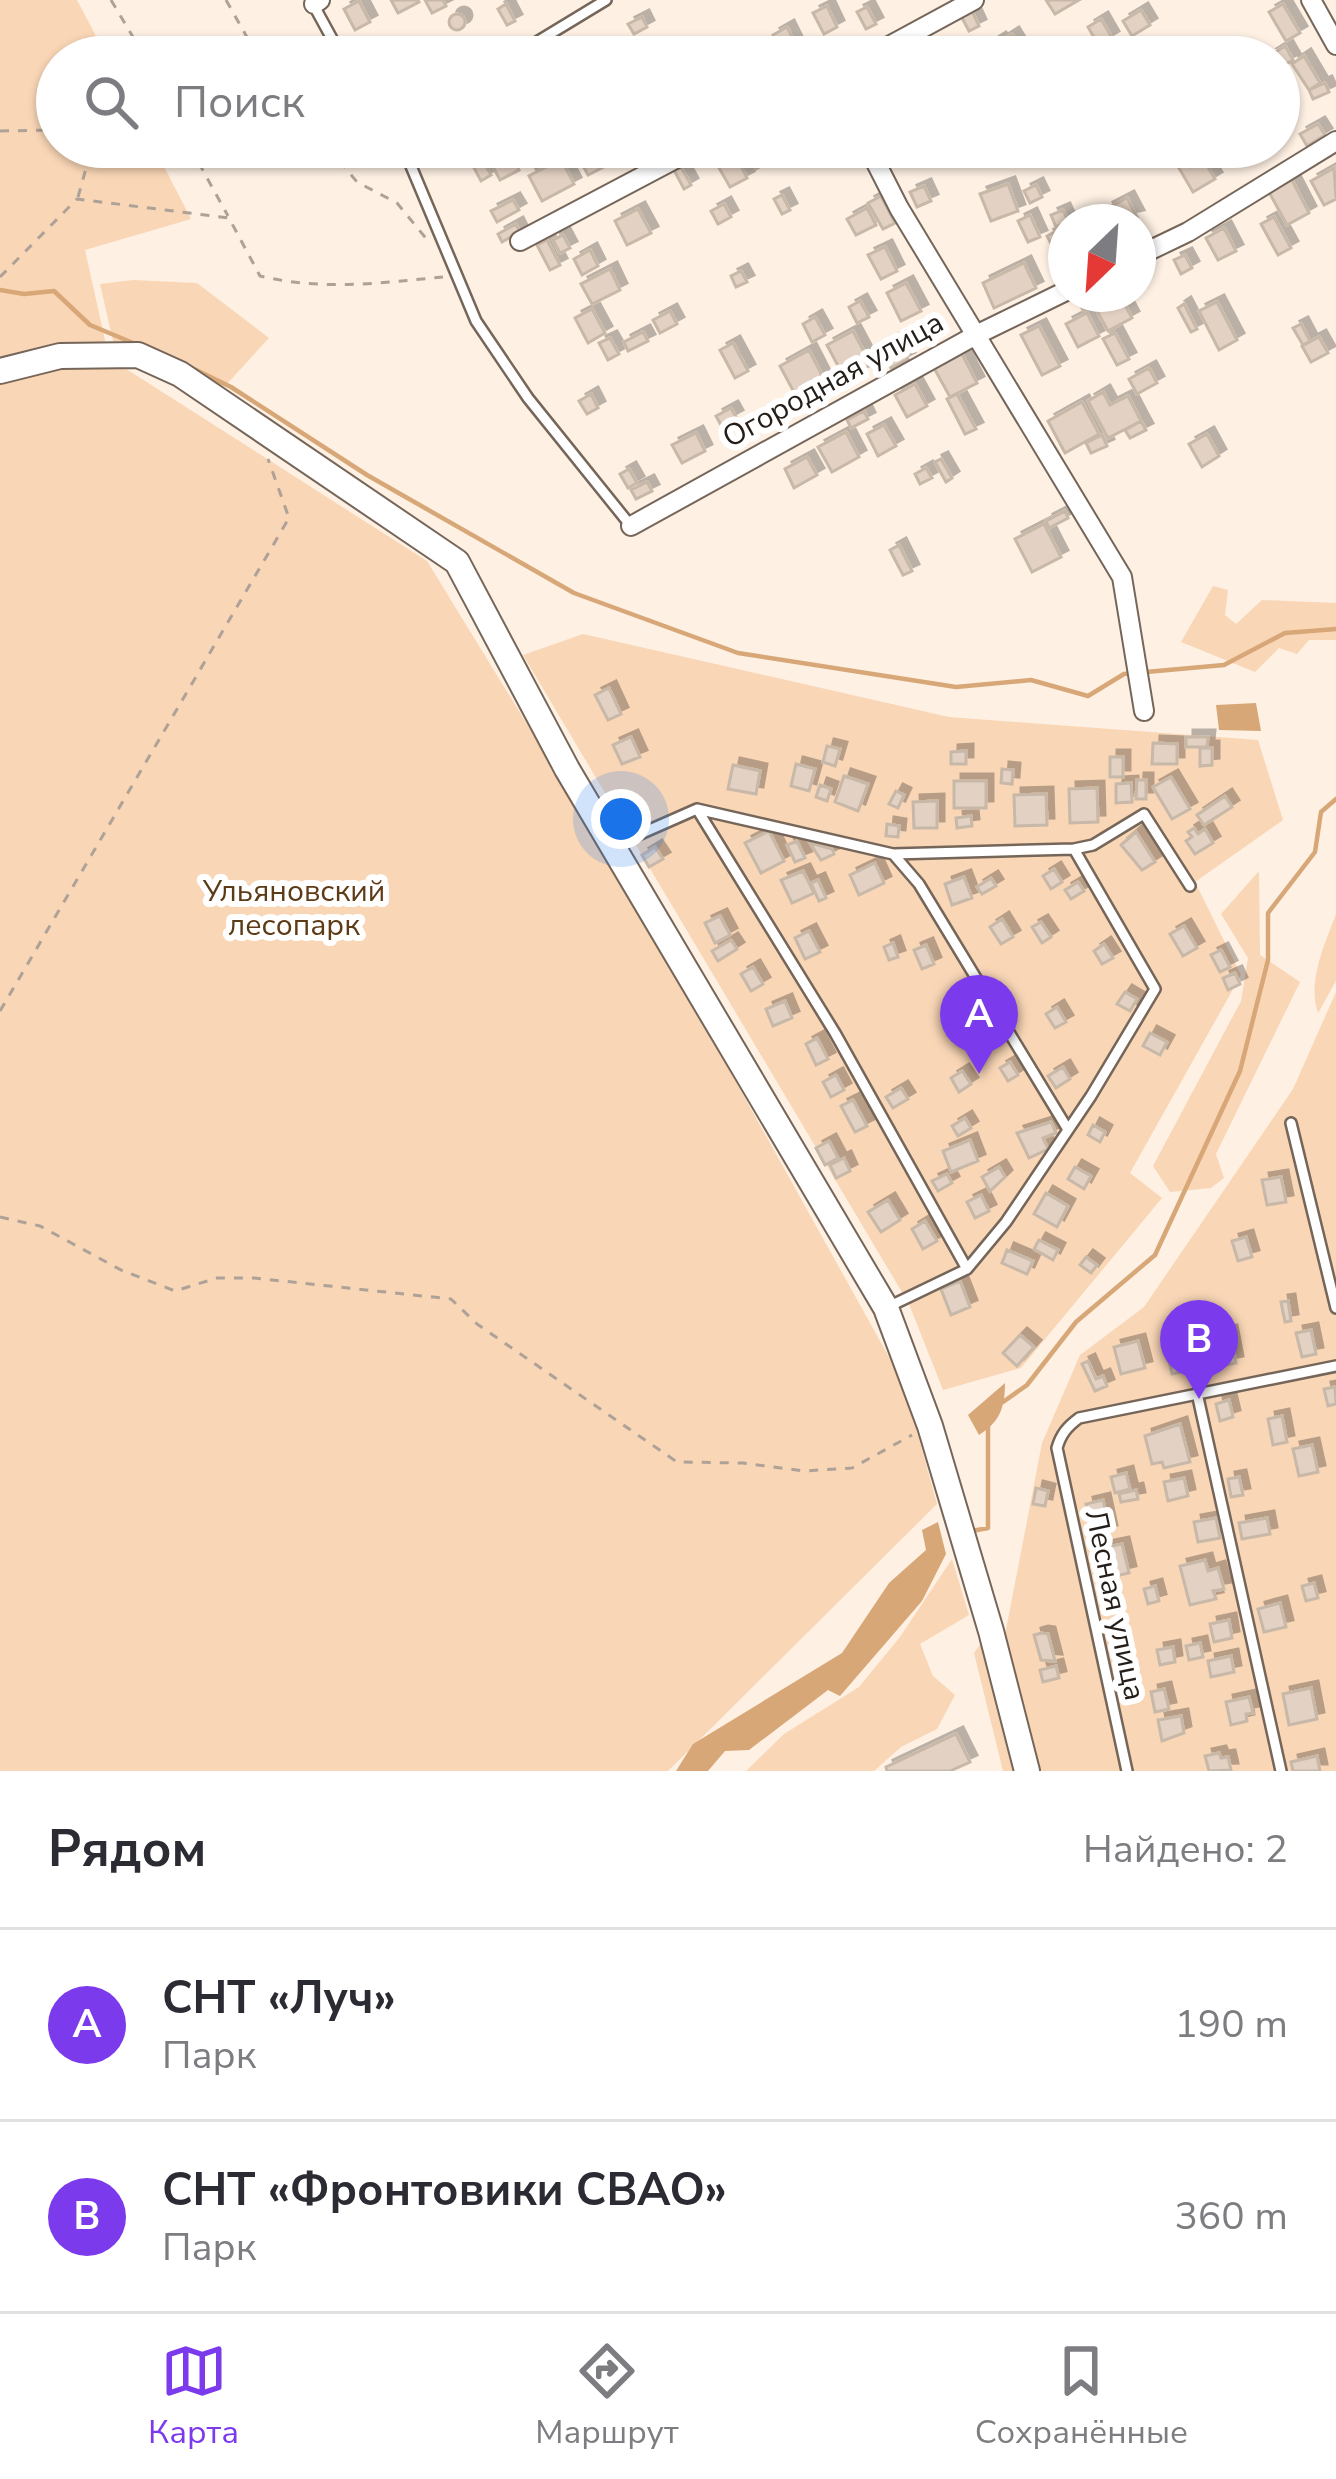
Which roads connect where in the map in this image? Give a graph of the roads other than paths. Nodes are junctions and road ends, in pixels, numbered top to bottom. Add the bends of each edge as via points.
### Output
1 (606, 0) edge
2 (974, 0) edge
3 (1311, 0) edge
4 (315, 2) edge
5 (332, 36) edge
6 (547, 36) edge
7 (907, 36) edge
8 (1336, 45) edge
9 (1336, 141) edge
10 (1300, 164) edge
11 (413, 168) edge
12 (658, 168) edge
13 (879, 168) edge
14 (1294, 168) edge
15 (520, 241) dead end
16 (1156, 246) edge
17 (1048, 300) edge
18 (976, 335) junction
19 (0, 370) edge
20 (631, 526) joint
21 (1144, 711) dead end
22 (697, 809) junction
23 (612, 846) junction
24 (1074, 849) junction
25 (893, 854) junction
26 (1190, 886) dead end
27 (1291, 1123) dead end
28 (1067, 1128) junction
29 (967, 1268) junction
30 (886, 1308) junction
31 (1336, 1308) edge
32 (1336, 1366) edge
33 (1197, 1393) junction
34 (1028, 1771) edge
35 (1127, 1771) edge
36 (1281, 1771) edge

1 - 6 lane
2 - 7 street
3 - 8 street
4 - 5 lane
9 - 10 street
11 - 20 lane via 476,321
12 - 15 street
13 - 18 street
14 - 16 street
17 - 18 street, Огородная улица
18 - 20 street, Огородная улица
18 - 21 street via 1122,577
19 - 23 street via 59,356 138,355 199,386 457,562
22 - 23 lane
22 - 25 lane
22 - 29 lane
23 - 30 street
24 - 25 lane
24 - 26 lane via 1144,814
24 - 28 lane via 1155,988
25 - 28 lane via 920,884
27 - 31 lane
28 - 29 lane
29 - 30 lane
30 - 34 street via 929,1426
32 - 33 lane
33 - 35 lane, Лесная улица via 1079,1418 1057,1448
33 - 36 lane

